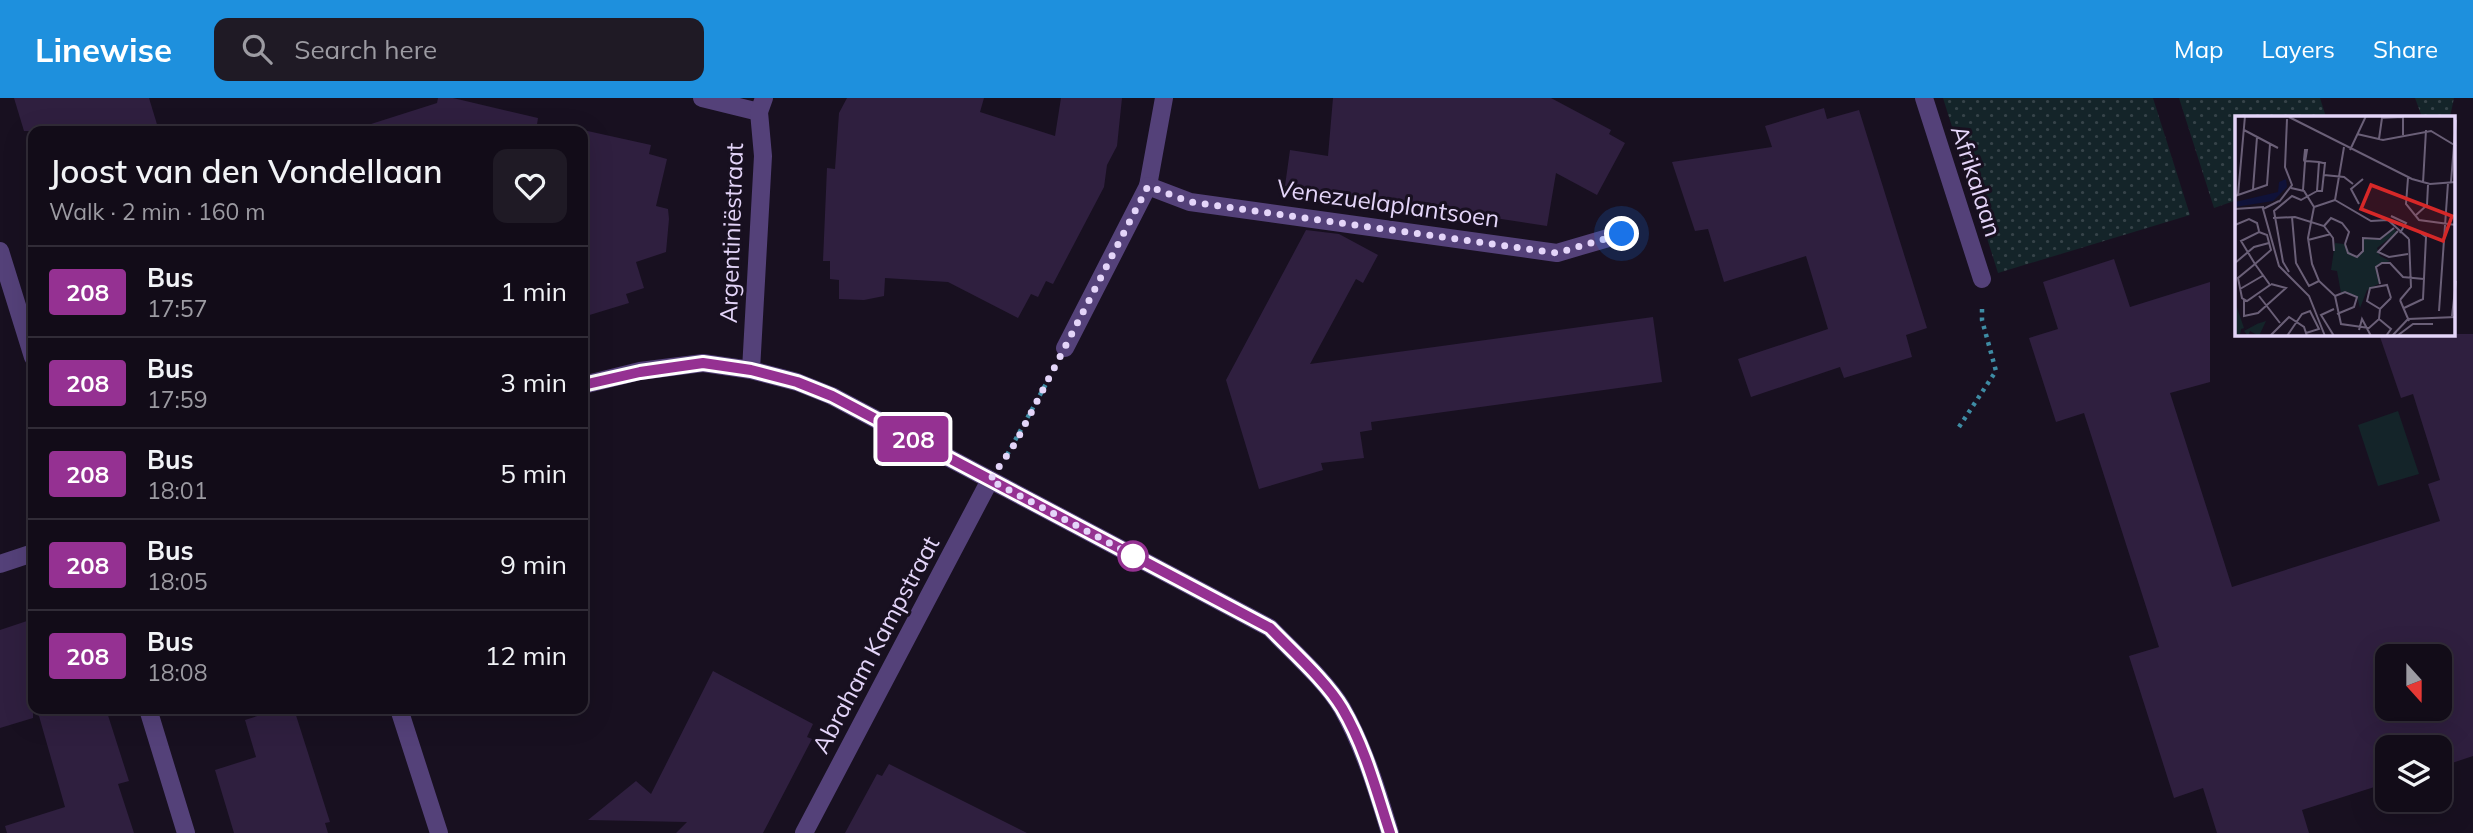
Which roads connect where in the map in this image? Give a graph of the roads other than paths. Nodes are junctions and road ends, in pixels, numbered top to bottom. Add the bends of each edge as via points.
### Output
1 (702, 98) edge
2 (1164, 98) edge
3 (1924, 98) edge
4 (762, 105) edge
5 (1148, 186) junction
6 (1622, 234) dead end
7 (0, 251) edge
8 (1982, 279) road end
9 (28, 341) edge
10 (1065, 348) road end
11 (751, 370) junction
12 (588, 384) edge
13 (990, 480) junction
14 (28, 555) edge
15 (0, 564) edge
16 (150, 714) edge
17 (401, 714) edge
18 (186, 833) edge
19 (439, 833) edge
20 (804, 833) edge
21 (1390, 833) edge

1 - 4 street
2 - 5 street
3 - 8 street, Afrikalaan
4 - 11 street, Argentiniëstraat
5 - 6 street, Venezuelaplantsoen via 1190,202 1557,253
5 - 10 street
7 - 9 street
11 - 12 street via 703,363
11 - 13 street via 832,396
13 - 20 street, Abraham Kampstraat
13 - 21 street via 1270,628 1340,706 1364,755
14 - 15 street
16 - 18 street
17 - 19 street

